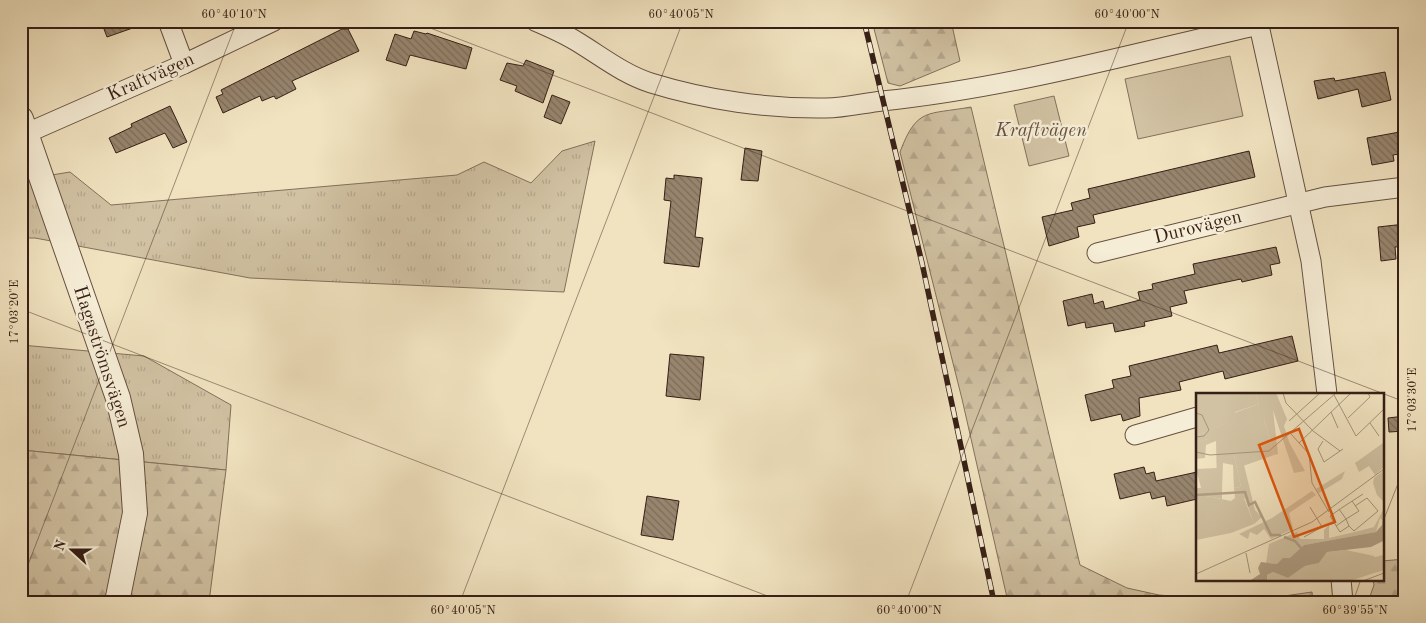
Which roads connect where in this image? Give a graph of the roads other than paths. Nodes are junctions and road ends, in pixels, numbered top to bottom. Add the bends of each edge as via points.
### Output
1 (168, 21) edge
2 (274, 21) edge
3 (535, 21) edge
4 (1259, 23) edge
5 (184, 64) junction
6 (24, 126) edge
7 (1405, 187) edge
8 (1300, 204) junction
9 (1098, 253) dead end
10 (1327, 393) edge
11 (1196, 417) edge
12 (1134, 435) dead end
13 (1341, 580) edge
14 (117, 602) edge
15 (1343, 602) edge

1 - 5 street
2 - 5 street, Kraftvägen
3 - 4 street via 575,40 621,70 649,82 682,91 791,108 829,108 898,100 993,84
4 - 8 street
5 - 6 street, Kraftvägen
6 - 14 street, Hagaströmsvägen via 118,398 130,454 135,513
7 - 8 street, Durovägen
8 - 9 street, Durovägen
8 - 10 street via 1317,303
11 - 12 street
13 - 15 street

